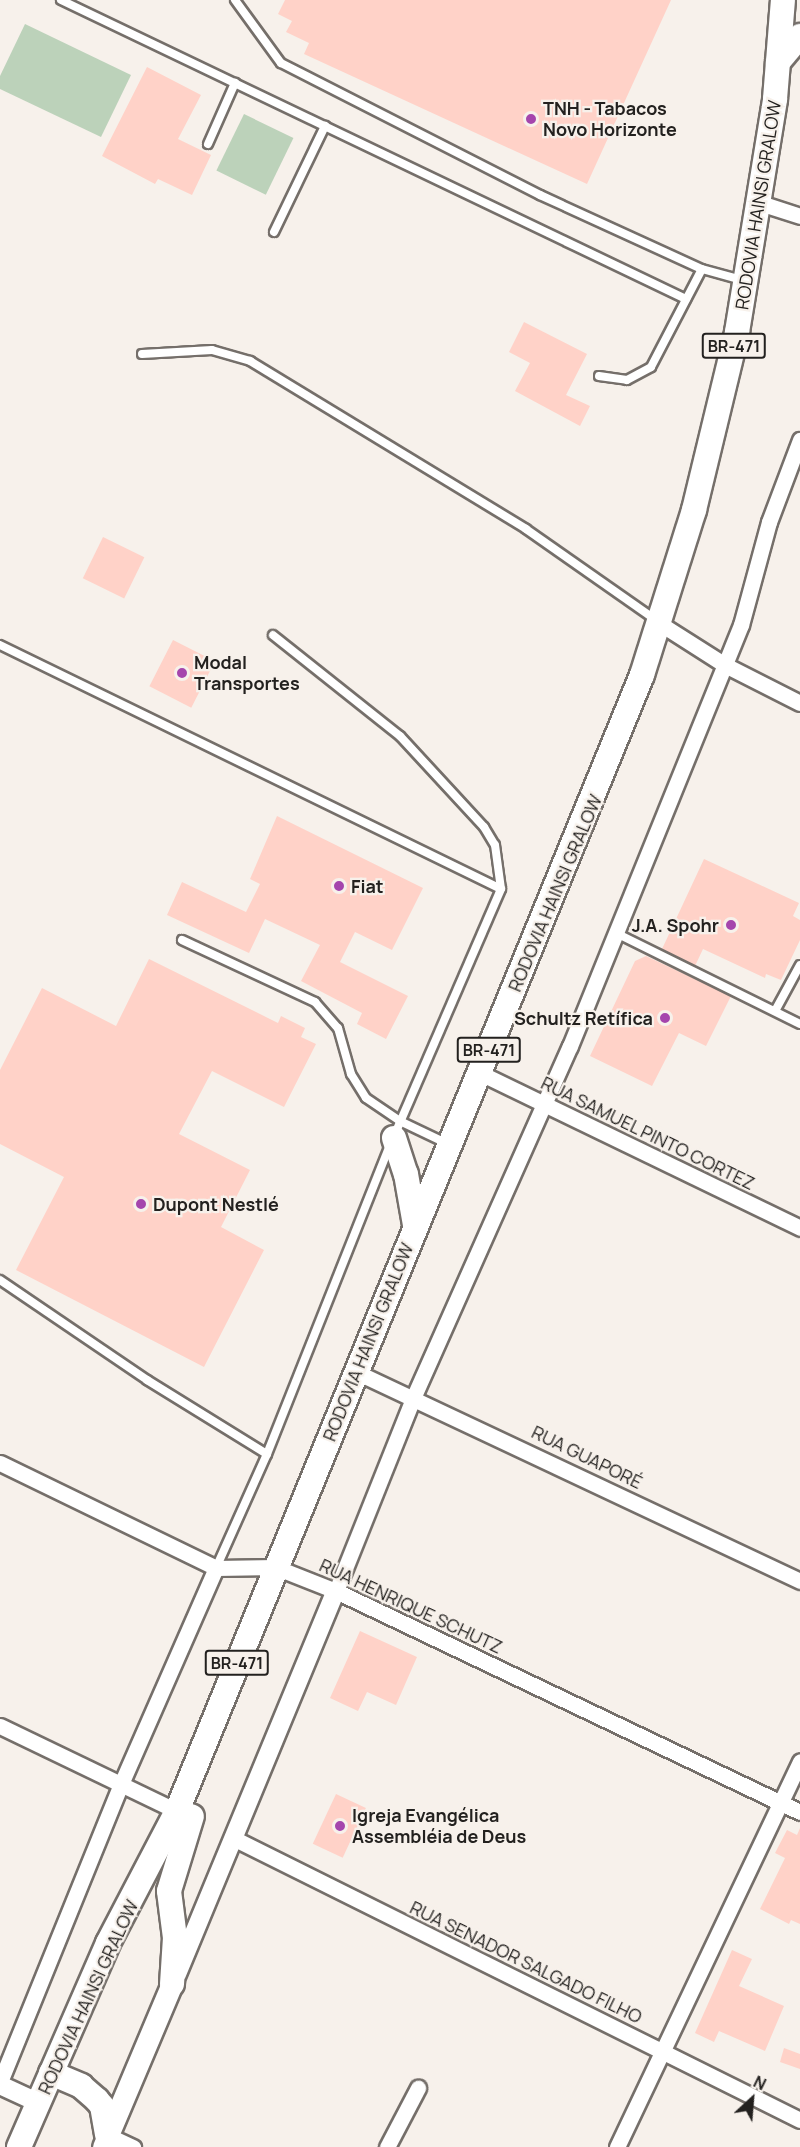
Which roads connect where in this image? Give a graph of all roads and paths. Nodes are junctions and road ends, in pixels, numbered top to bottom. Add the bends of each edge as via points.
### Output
1 (61, 0) edge
2 (235, 0) edge
3 (783, 0) edge
4 (800, 36) edge
5 (778, 62) junction
6 (235, 83) junction
7 (325, 126) junction
8 (208, 144) dead end
9 (760, 203) junction
10 (800, 216) edge
11 (274, 232) dead end
12 (702, 269) junction
13 (746, 282) junction
14 (686, 299) junction
15 (142, 354) dead end
16 (599, 376) dead end
17 (800, 440) edge
18 (659, 622) junction
19 (273, 635) dead end
20 (0, 645) edge
21 (725, 664) junction
22 (800, 703) edge
23 (501, 889) junction
24 (616, 933) junction
25 (182, 940) dead end
26 (800, 965) edge
27 (775, 1011) junction
28 (800, 1024) edge
29 (480, 1073) junction
30 (543, 1104) junction
31 (397, 1130) junction
32 (450, 1145) junction
33 (415, 1225) junction
34 (800, 1228) edge
35 (0, 1280) edge
36 (356, 1372) junction
37 (414, 1396) junction
38 (267, 1454) junction
39 (0, 1463) edge
40 (216, 1568) junction
41 (275, 1568) junction
42 (800, 1581) edge
43 (336, 1591) junction
44 (221, 1703) junction
45 (0, 1725) edge
46 (800, 1761) edge
47 (121, 1784) junction
48 (780, 1803) junction
49 (177, 1811) junction
50 (800, 1812) edge
51 (235, 1839) junction
52 (172, 1984) junction
53 (663, 2051) junction
54 (59, 2076) junction
55 (0, 2083) edge
56 (417, 2088) dead end
57 (39, 2103) junction
58 (800, 2120) edge
59 (105, 2141) edge
60 (19, 2147) edge
61 (37, 2147) edge
62 (133, 2147) edge
63 (387, 2147) edge
64 (617, 2147) edge

1 - 6 lane
2 - 12 lane via 281,63 540,195
3 - 5 main road, RODOVIA HAINSI GRALOW / BR-471
4 - 5 main road
5 - 9 main road, RODOVIA HAINSI GRALOW / BR-471
6 - 7 lane
6 - 8 lane
7 - 11 lane
7 - 14 lane
9 - 10 street
9 - 13 main road, RODOVIA HAINSI GRALOW / BR-471
12 - 13 lane
12 - 14 lane
13 - 18 main road, RODOVIA HAINSI GRALOW / BR-471 via 715,431
14 - 16 lane via 651,367 627,380
15 - 18 lane via 212,350 250,361 526,529
17 - 21 street via 769,522 741,625
18 - 21 street
18 - 29 main road, RODOVIA HAINSI GRALOW / BR-471 via 606,769
19 - 23 lane via 400,736 484,827 495,845
20 - 23 lane
21 - 22 street
21 - 24 street
23 - 31 lane
24 - 27 lane
24 - 30 street
25 - 31 lane via 315,1002 338,1028 351,1074 366,1098
26 - 27 lane
27 - 28 lane
29 - 30 street, RUA SAMUEL PINTO CORTEZ
29 - 32 main road, RODOVIA HAINSI GRALOW / BR-471
30 - 34 street, RUA SAMUEL PINTO CORTEZ
30 - 37 street
31 - 32 lane
31 - 33 main road
31 - 38 lane
32 - 33 main road, RODOVIA HAINSI GRALOW / BR-471
33 - 36 main road, RODOVIA HAINSI GRALOW / BR-471
35 - 38 lane via 147,1380
36 - 37 street, RUA GUAPORÉ
36 - 41 main road, RODOVIA HAINSI GRALOW / BR-471
37 - 42 street, RUA GUAPORÉ
37 - 43 street
38 - 40 lane
39 - 40 street, RUA HENRIQUE SCHUTZ
40 - 41 street, RUA HENRIQUE SCHUTZ
40 - 47 street
41 - 43 street, RUA HENRIQUE SCHUTZ
41 - 44 main road, RODOVIA HAINSI GRALOW / BR-471
43 - 48 street, RUA HENRIQUE SCHUTZ
43 - 51 street
44 - 49 main road, RODOVIA HAINSI GRALOW / BR-471
44 - 52 main road via 216,1740 169,1891 175,1938
45 - 47 street
46 - 48 street
47 - 49 street
47 - 55 street
48 - 50 street, RUA HENRIQUE SCHUTZ
48 - 53 street
49 - 54 main road, RODOVIA HAINSI GRALOW / BR-471
51 - 52 street
51 - 53 street, RUA SENADOR SALGADO FILHO
52 - 59 main road
53 - 58 street, RUA SENADOR SALGADO FILHO
53 - 64 street
54 - 57 main road, RODOVIA HAINSI GRALOW / BR-471
54 - 59 main road via 81,2086 102,2106
54 - 61 main road, RODOVIA HAINSI GRALOW / BR-471
55 - 57 street
56 - 63 street
57 - 60 main road, RODOVIA HAINSI GRALOW / BR-471
59 - 62 street

